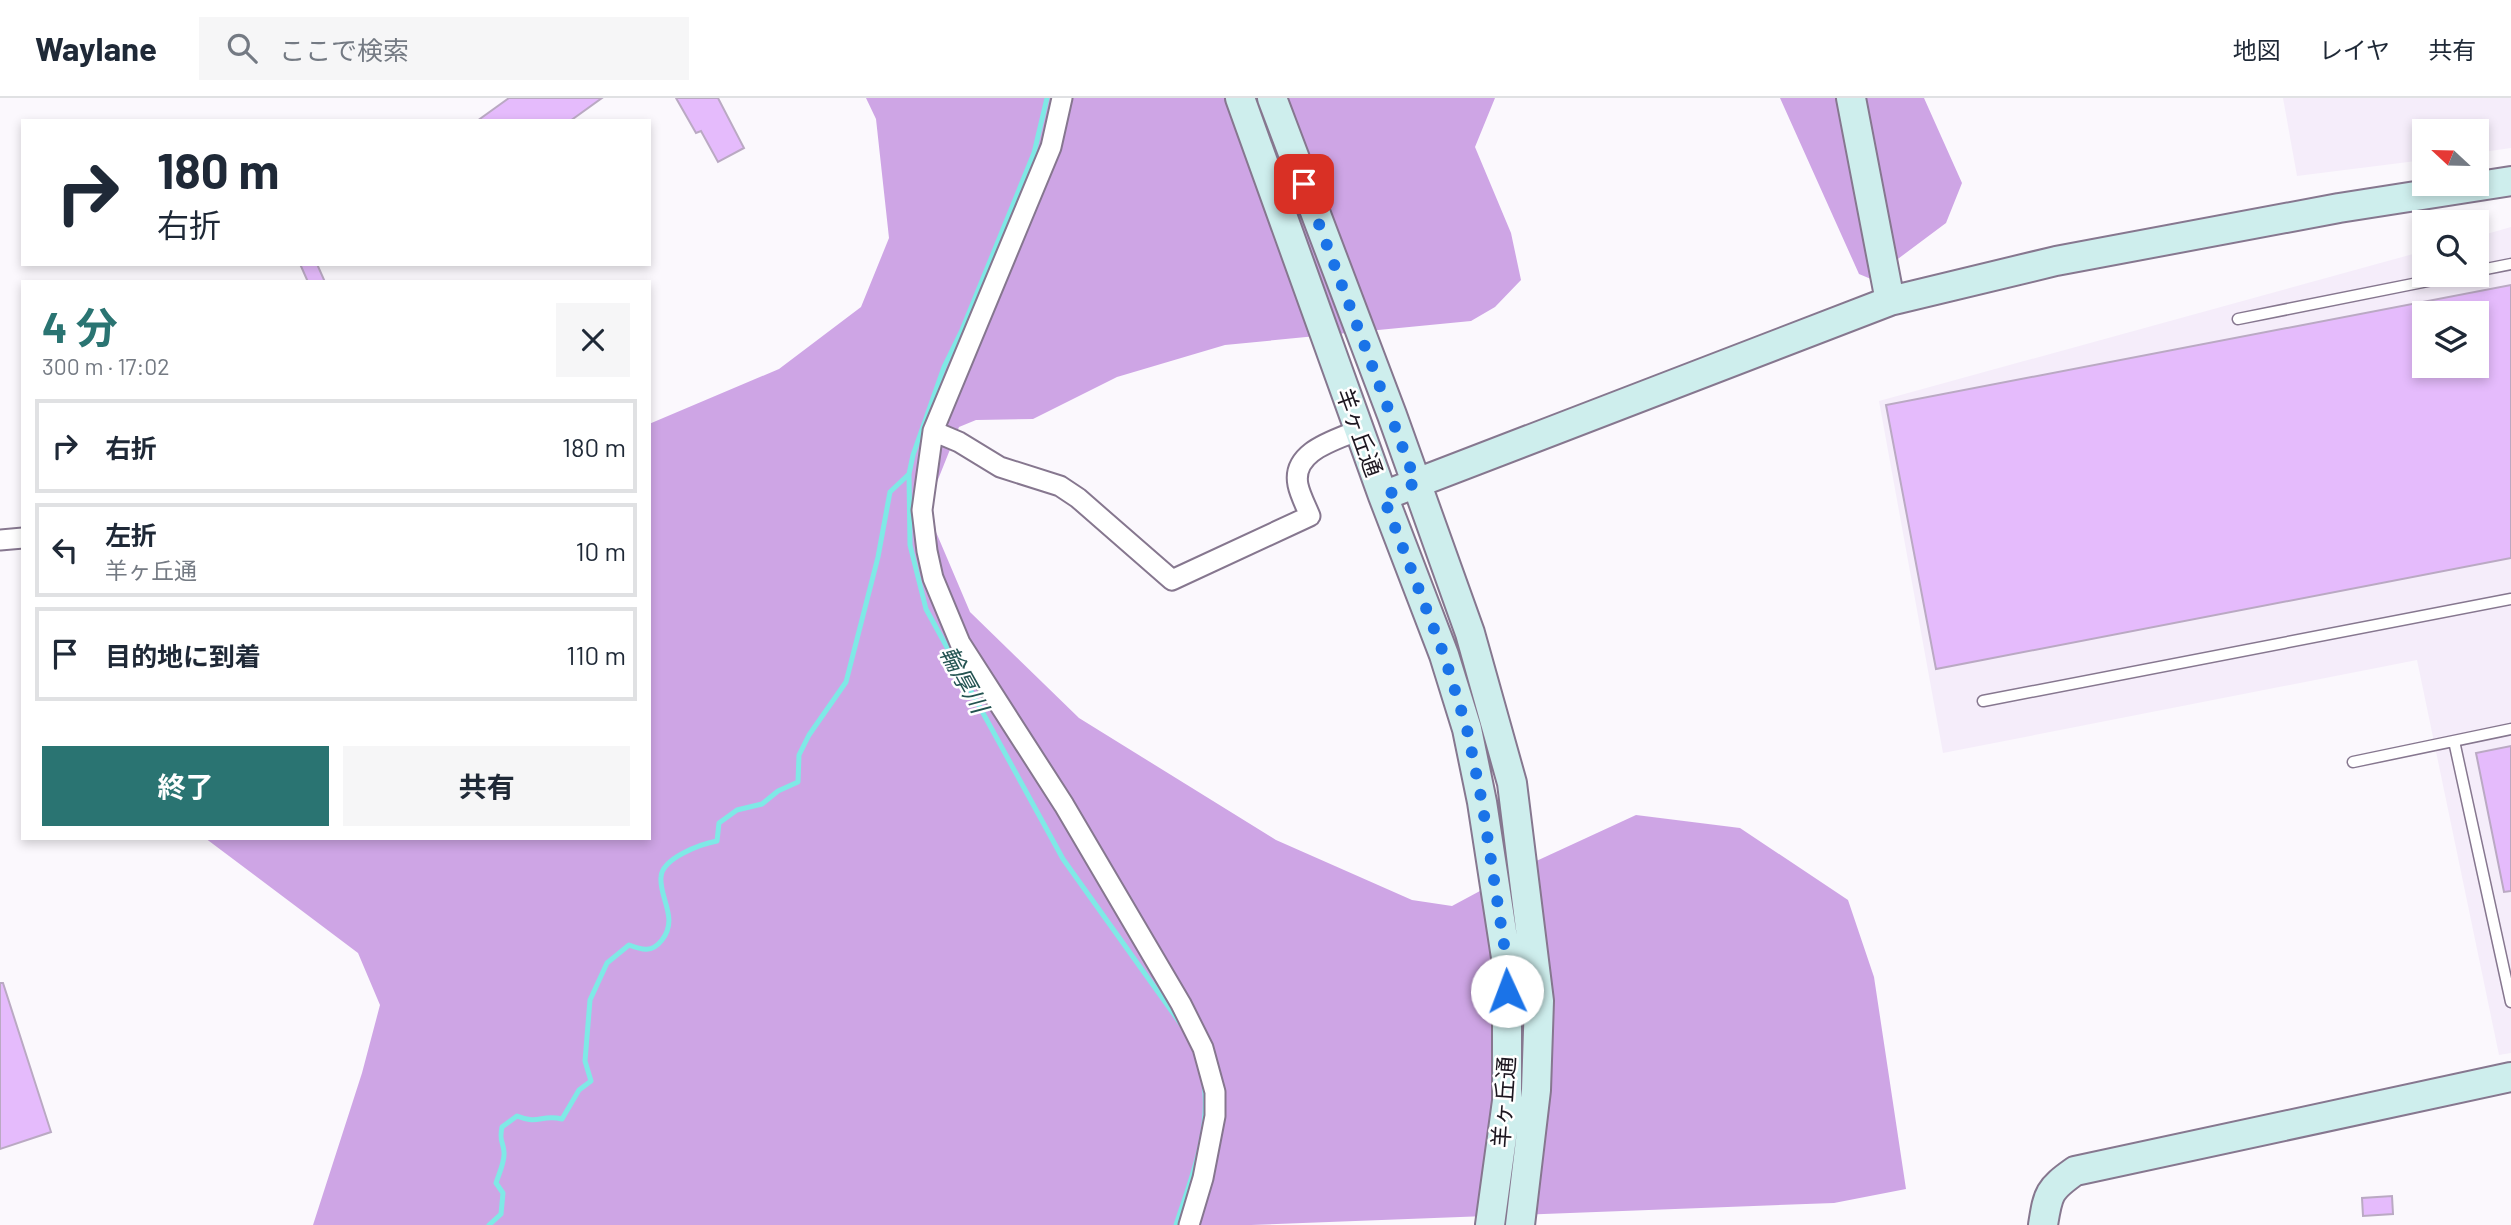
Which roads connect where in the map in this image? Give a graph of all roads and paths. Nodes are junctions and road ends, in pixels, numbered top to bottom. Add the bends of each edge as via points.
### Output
1 (1062, 98) edge
2 (1240, 98) edge
3 (1272, 98) edge
4 (1851, 98) edge
5 (2511, 181) edge
6 (2511, 264) edge
7 (2489, 268) edge
8 (2412, 284) edge
9 (1891, 301) junction
10 (2238, 319) dead end
11 (1359, 430) junction
12 (933, 431) junction
13 (1416, 483) junction
14 (1383, 496) junction
15 (21, 538) edge
16 (0, 540) edge
17 (2511, 599) edge
18 (1983, 701) dead end
19 (2511, 729) edge
20 (2454, 741) junction
21 (2353, 762) dead end
22 (2511, 1002) edge
23 (2511, 1077) edge
24 (1189, 1225) edge
25 (1490, 1225) edge
26 (1520, 1225) edge
27 (2043, 1225) edge

1 - 12 street via 1051,147
2 - 11 main road, 羊ヶ丘通
3 - 13 main road, 羊ヶ丘通
4 - 9 main road
5 - 9 main road via 2056,261
6 - 7 lane
8 - 10 lane
9 - 13 main road
11 - 12 street via 1314,449 1304,459 1297,484 1310,516 1172,580 1060,486 1000,467
11 - 14 main road, 羊ヶ丘通
12 - 24 street via 922,510 927,551 960,643 1065,805 1181,1004 1209,1065 1215,1116
13 - 14 main road
13 - 26 main road, 羊ヶ丘通 via 1470,633 1512,783 1539,1001 1536,1090
14 - 25 main road, 羊ヶ丘通 via 1467,729 1505,950 1507,1101
15 - 16 street
17 - 18 lane
19 - 20 lane
20 - 21 lane
20 - 22 lane
23 - 27 main road via 2075,1171 2048,1195

